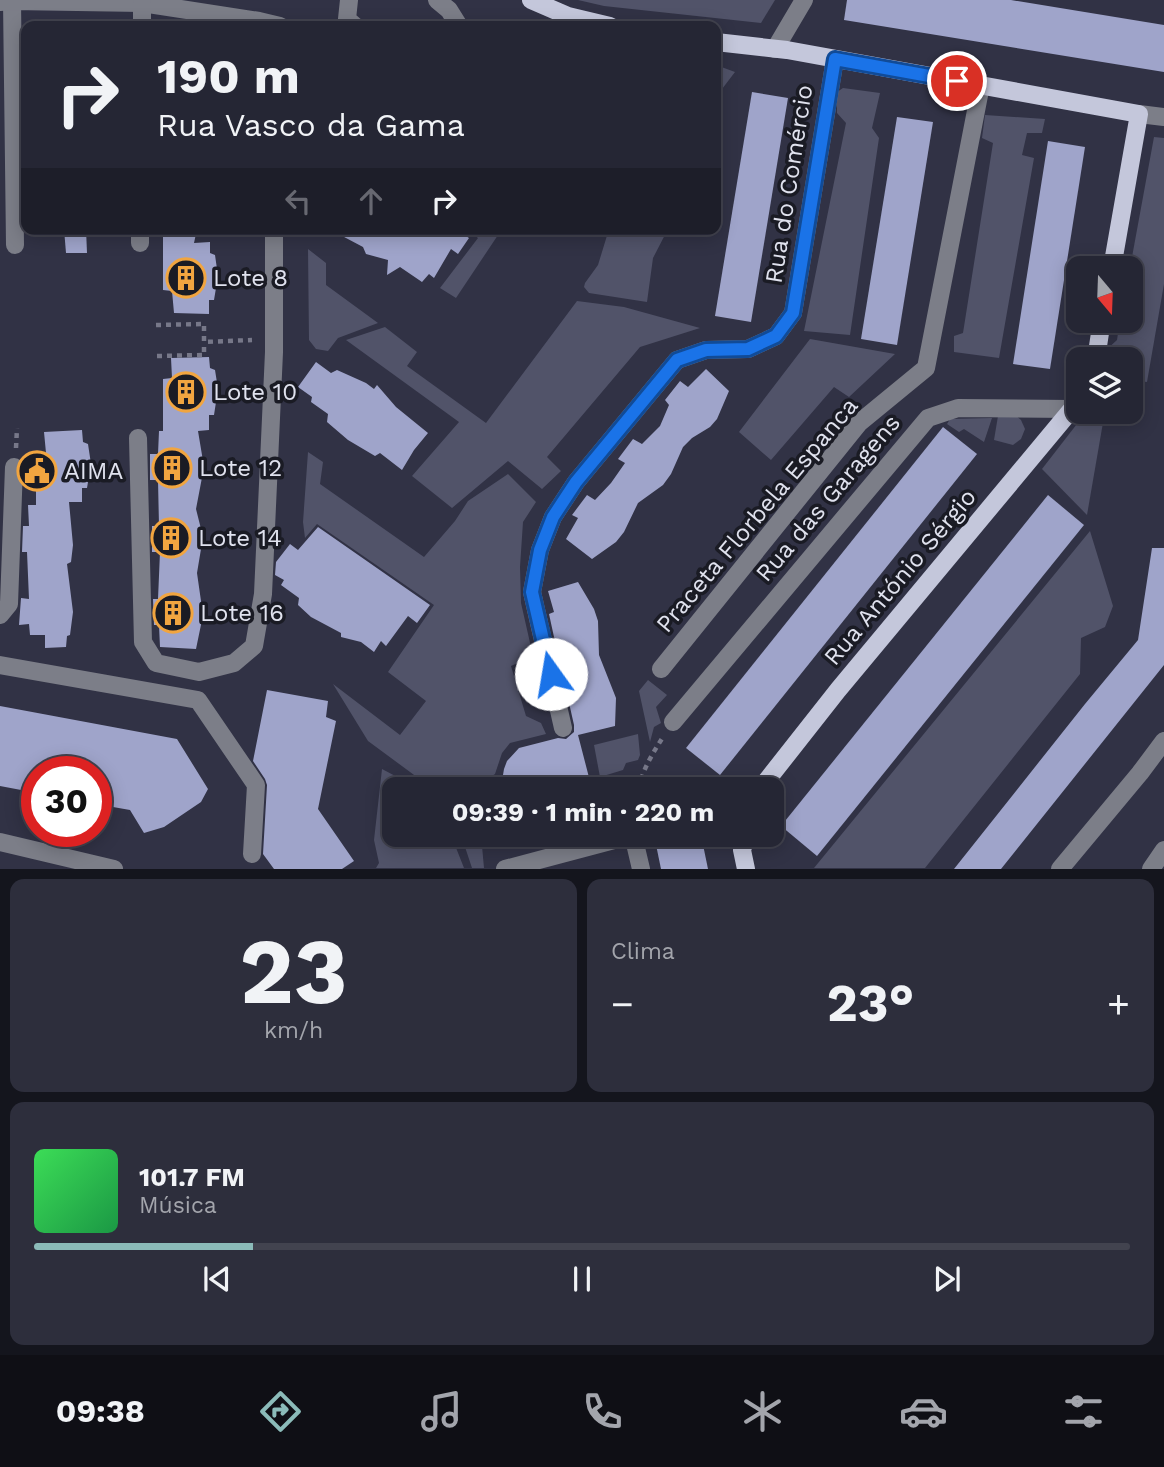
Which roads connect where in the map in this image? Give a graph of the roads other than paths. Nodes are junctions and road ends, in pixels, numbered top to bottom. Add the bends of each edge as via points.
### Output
1 (349, 0) edge
2 (437, 0) edge
3 (531, 0) edge
4 (804, 0) edge
5 (12, 1) edge
6 (0, 2) edge
7 (142, 3) junction
8 (142, 21) edge
9 (259, 21) edge
10 (349, 21) edge
11 (456, 21) edge
12 (586, 21) edge
13 (721, 42) edge
14 (775, 49) junction
15 (835, 59) junction
16 (981, 85) junction
17 (1139, 114) junction
18 (1164, 117) edge
19 (274, 235) edge
20 (15, 245) dead end
21 (1114, 256) edge
22 (1066, 403) edge
23 (1066, 414) edge
24 (138, 438) dead end
25 (15, 463) road end
26 (0, 615) edge
27 (0, 665) edge
28 (661, 669) dead end
29 (673, 722) road end
30 (564, 728) dead end
31 (1164, 741) edge
32 (770, 777) edge
33 (0, 842) edge
34 (743, 847) edge
35 (1164, 850) edge
36 (252, 854) dead end
37 (114, 869) edge
38 (505, 869) edge
39 (641, 869) edge
40 (746, 869) edge
41 (1060, 869) edge
42 (1151, 869) edge

1 - 10 street
2 - 11 street
3 - 12 main road
4 - 14 street
5 - 6 street
5 - 7 street
5 - 20 street
7 - 8 street
7 - 9 street
13 - 14 main road
14 - 15 main road
15 - 16 main road
15 - 30 street, Rua do Comércio via 793,313 776,336 748,349 706,350 677,360 576,482 553,517 540,550 532,592
16 - 17 main road
16 - 28 street, Praceta Florbela Espanca via 926,368 859,423
17 - 18 street
17 - 21 main road
19 - 24 street via 263,594 254,646 234,663 199,672 156,663 143,642
22 - 29 street, Rua das Garagens via 958,408 928,418
23 - 32 main road, Rua António Sérgio
25 - 26 street via 9,604
27 - 36 street via 198,700 257,785
31 - 41 street
33 - 37 street
34 - 40 main road
35 - 42 street
38 - 39 street via 633,835

